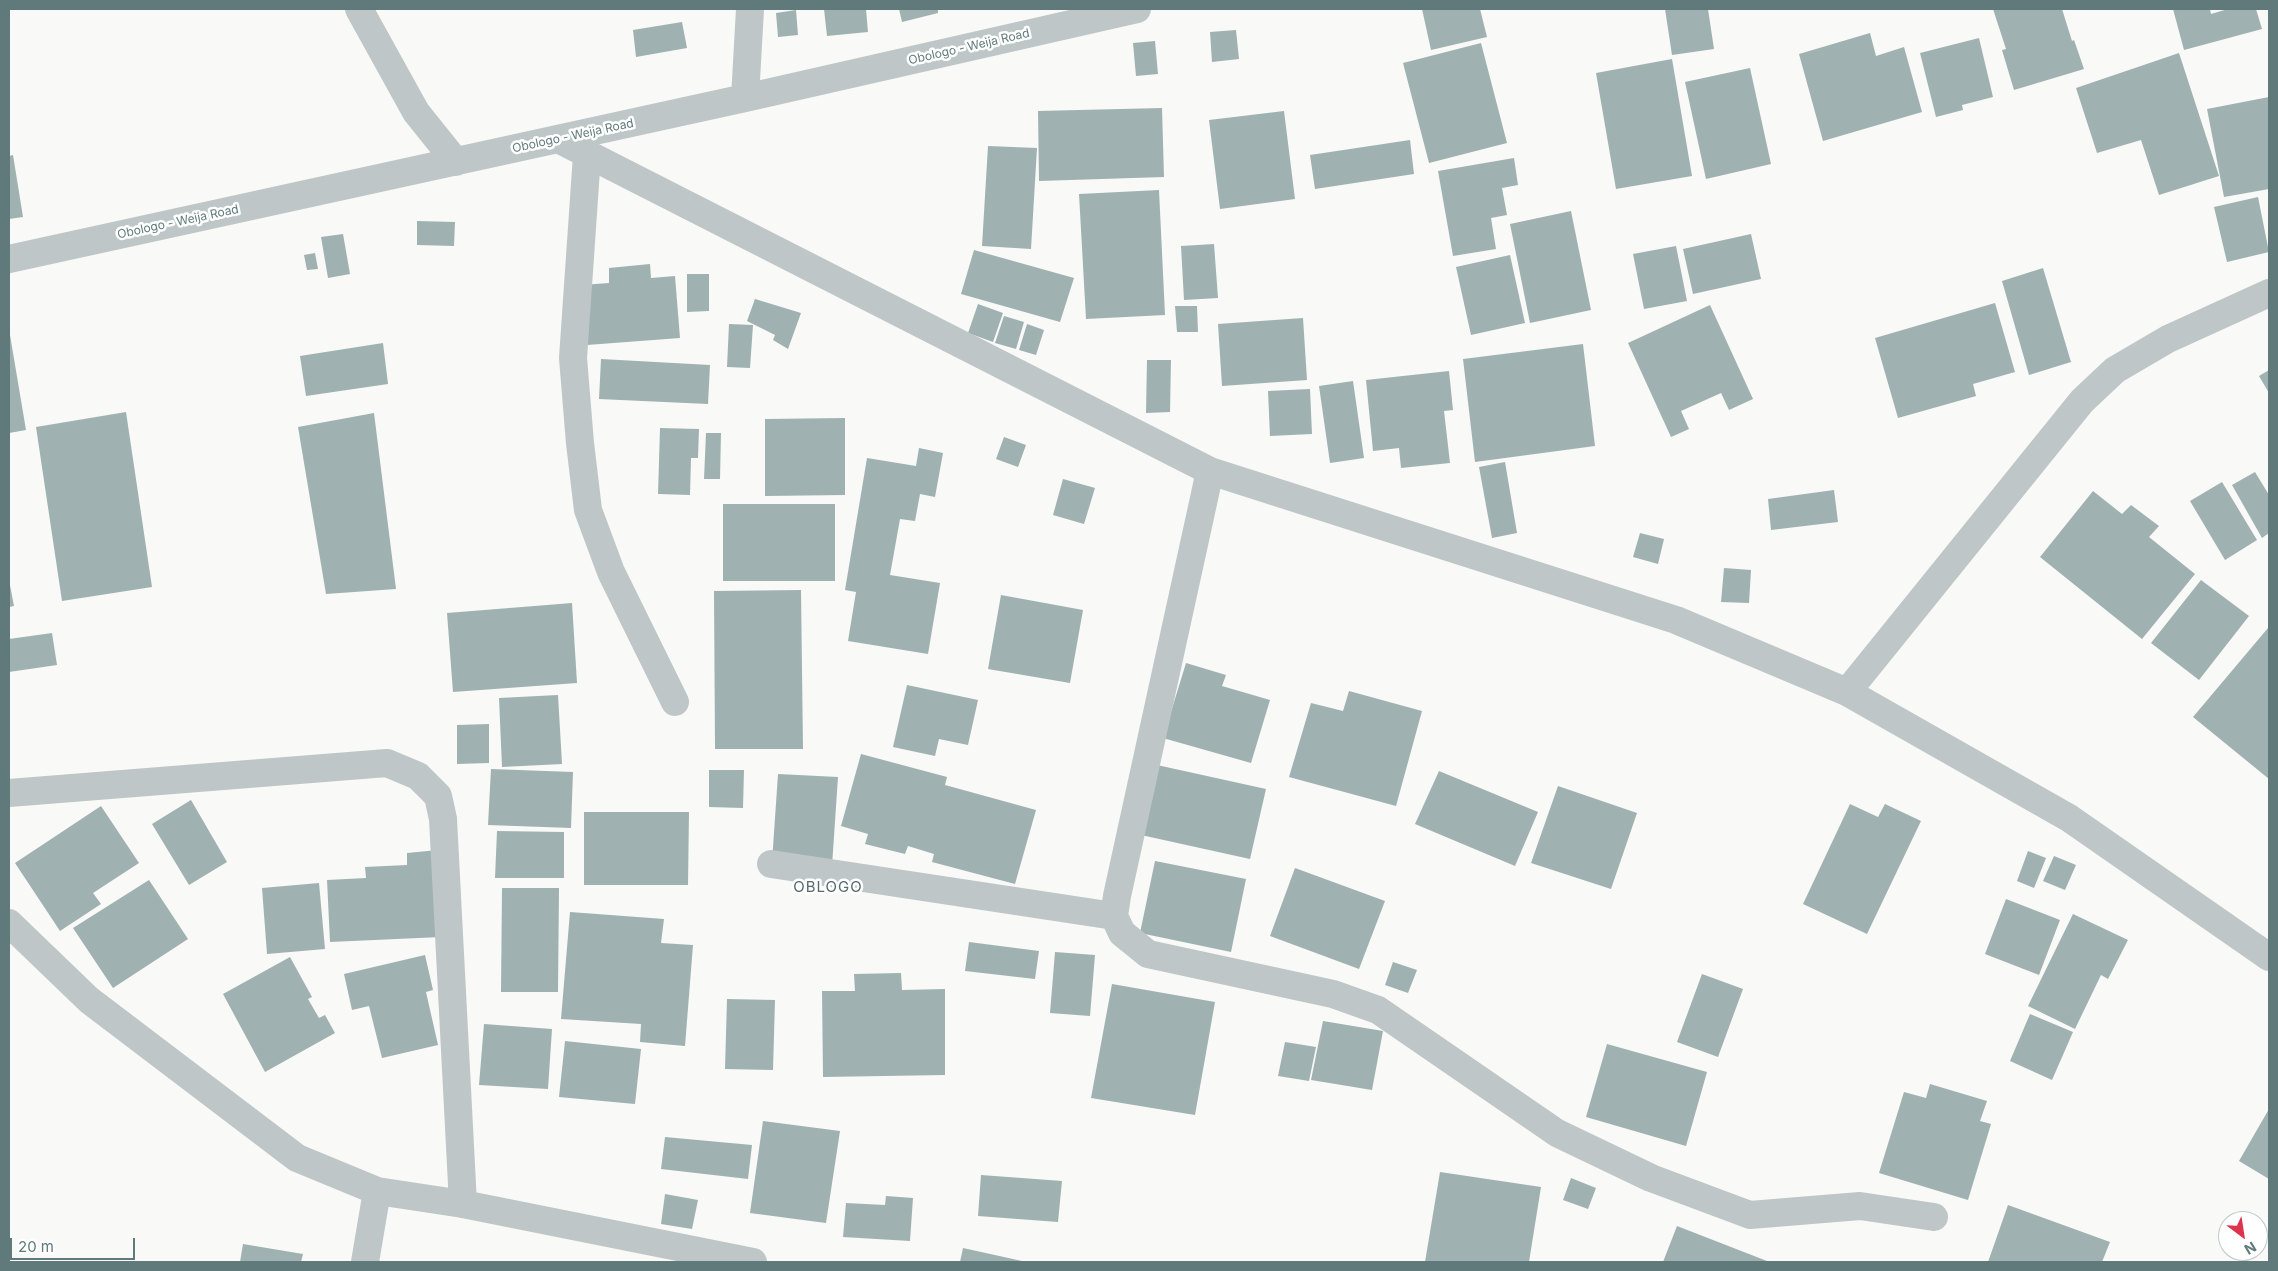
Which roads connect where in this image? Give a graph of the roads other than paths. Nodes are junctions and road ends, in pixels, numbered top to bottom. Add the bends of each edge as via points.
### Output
1 (358, 9) edge
2 (750, 9) edge
3 (1137, 9) edge
4 (745, 98) junction
5 (558, 139) junction
6 (587, 155) junction
7 (456, 162) junction
8 (9, 259) edge
9 (2269, 293) edge
10 (1210, 471) junction
11 (1847, 692) junction
12 (675, 702) dead end
13 (9, 793) edge
14 (771, 864) dead end
15 (1114, 916) junction
16 (9, 923) edge
17 (2267, 953) edge
18 (377, 1191) junction
19 (464, 1204) junction
20 (1934, 1217) dead end
21 (365, 1262) edge
22 (753, 1262) edge

1 - 7 street via 416,112
2 - 4 street
3 - 4 street, Obologo - Weija Road
4 - 5 street, Obologo - Weija Road
5 - 6 street
5 - 7 street, Obologo - Weija Road
6 - 10 street
6 - 12 street via 573,358 588,510 611,572
7 - 8 street, Obologo - Weija Road
9 - 11 street via 2168,339 2114,370 2082,401
10 - 11 street via 1676,620
10 - 15 street
11 - 17 street via 2069,818
13 - 19 street via 387,763 418,776 438,796 443,819
14 - 15 street
15 - 20 street via 1122,933 1148,954 1333,994 1378,1010 1557,1133 1651,1178 1750,1215 1860,1206
16 - 18 street via 89,1000 297,1158
18 - 19 street
18 - 21 street
19 - 22 street

